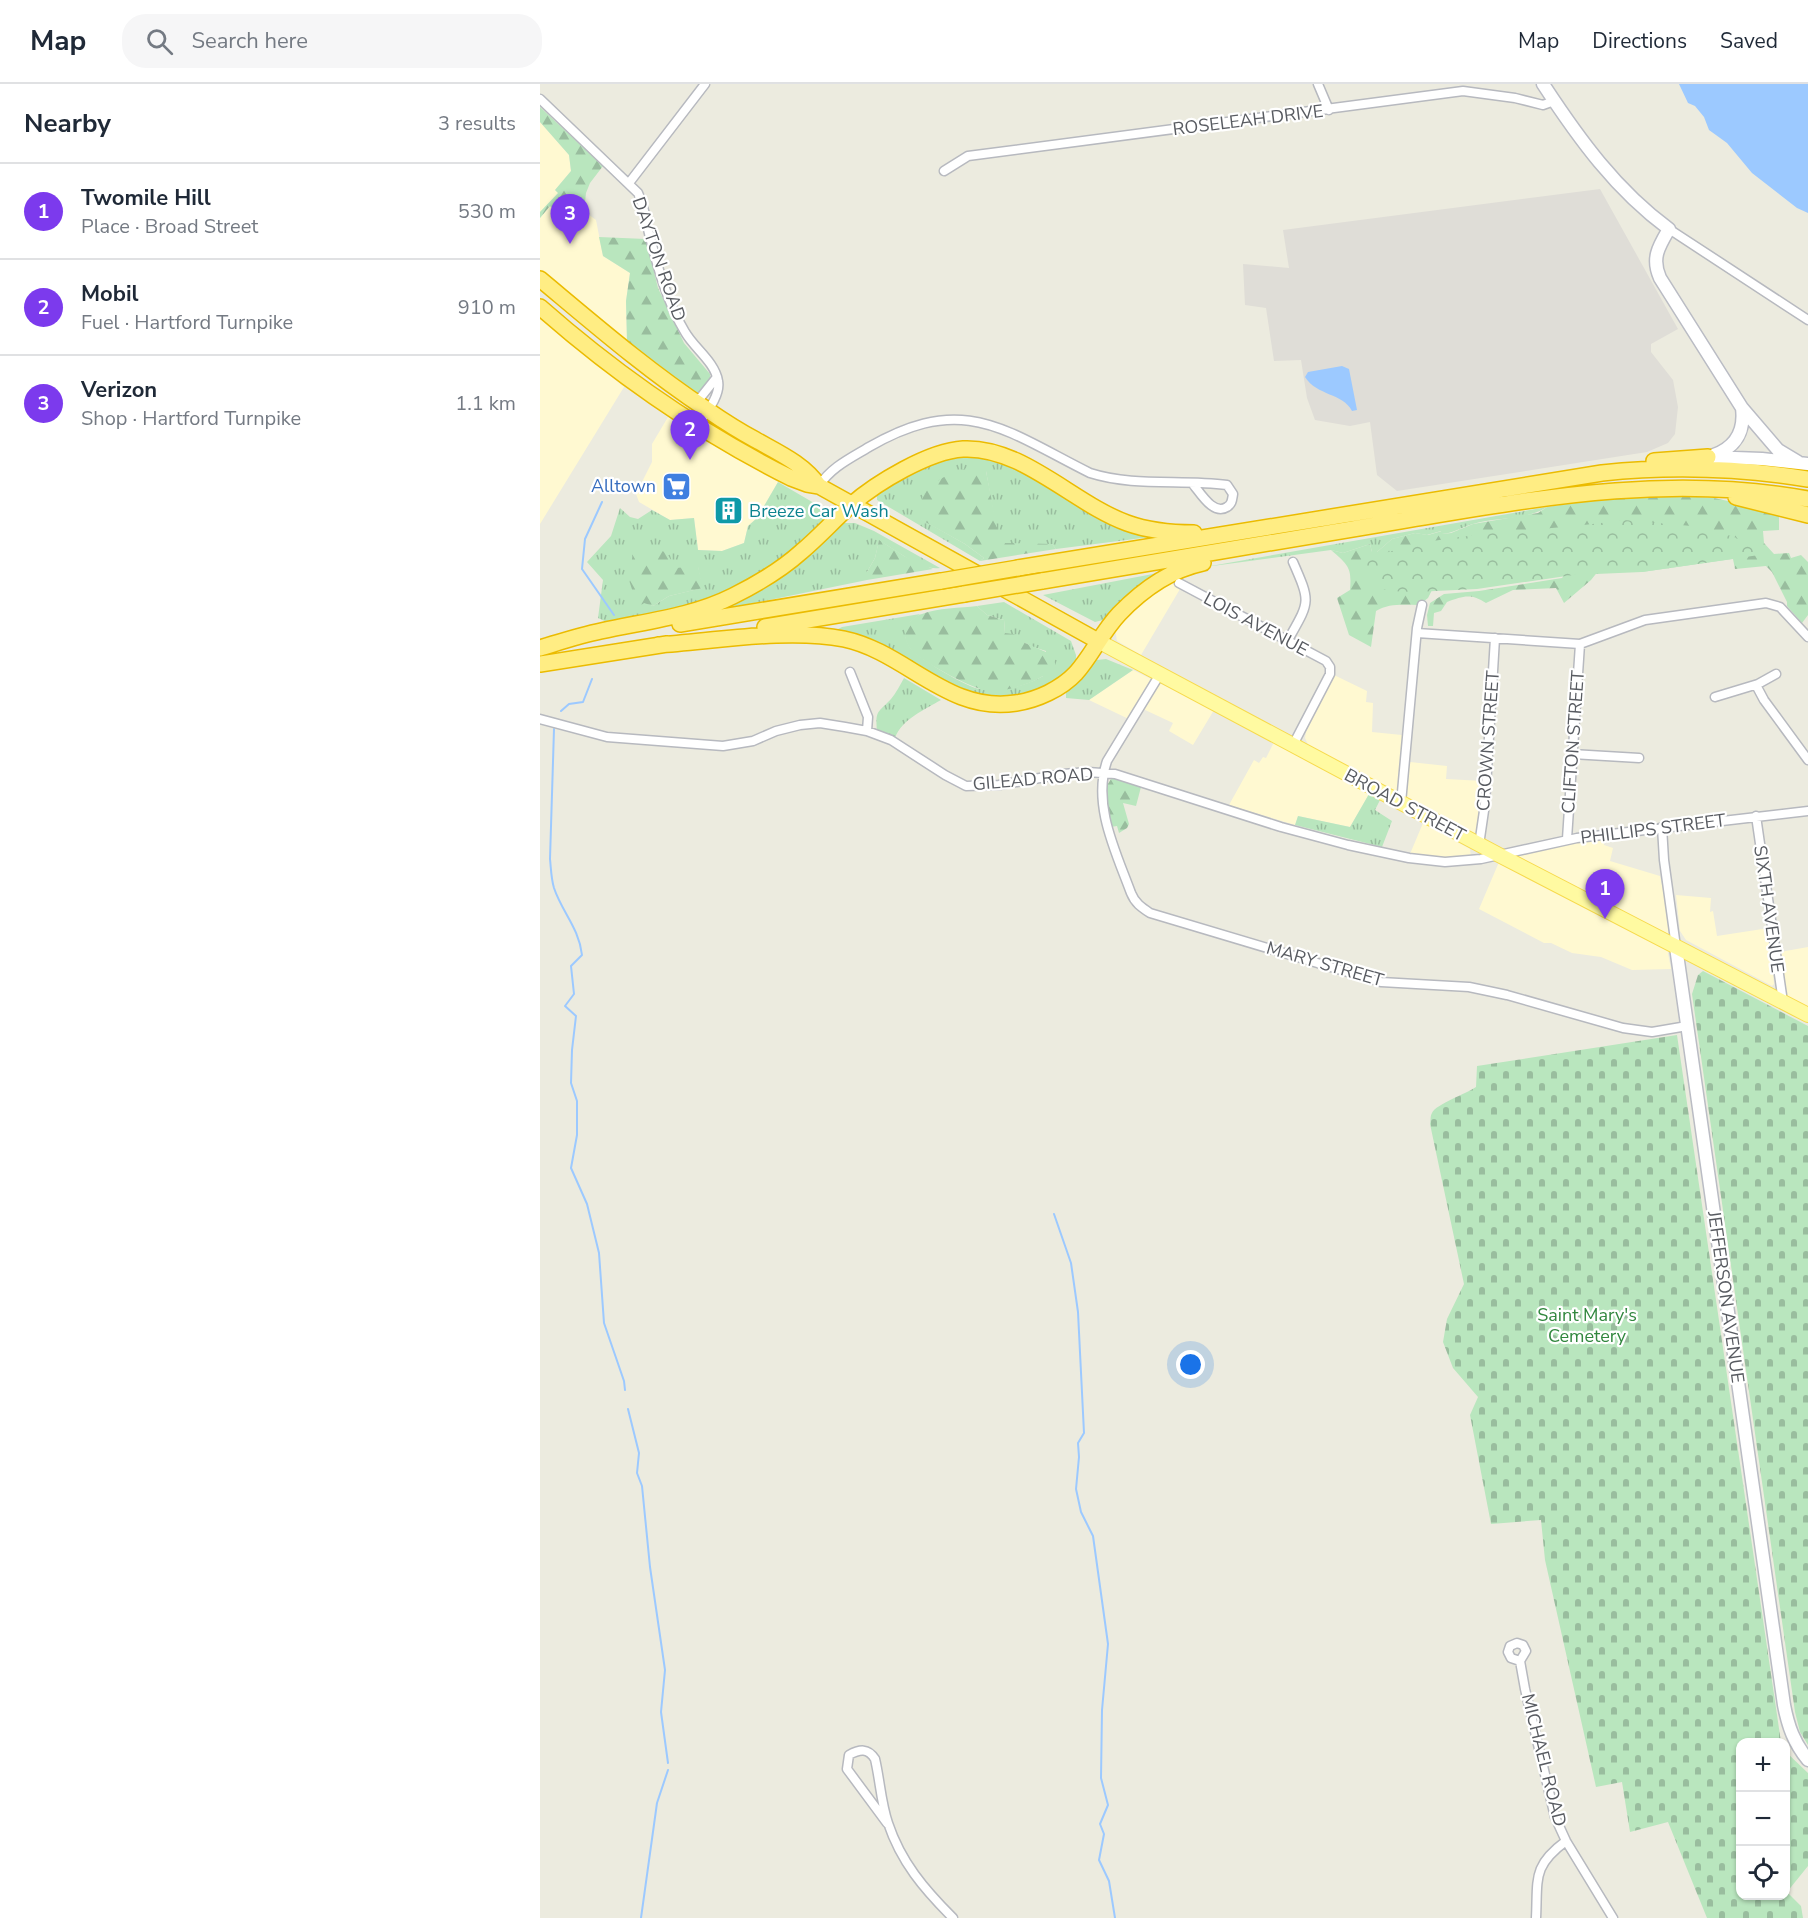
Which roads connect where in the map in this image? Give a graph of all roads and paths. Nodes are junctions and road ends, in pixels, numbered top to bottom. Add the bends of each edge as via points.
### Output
1 (705, 84) edge
2 (1318, 84) edge
3 (1543, 84) edge
4 (540, 99) edge
5 (1554, 101) junction
6 (1329, 110) junction
7 (944, 171) dead end
8 (629, 183) junction
9 (1669, 229) junction
10 (540, 279) edge
11 (540, 308) edge
12 (1808, 320) edge
13 (717, 377) junction
14 (694, 401) junction
15 (1742, 408) junction
16 (707, 410) junction
17 (697, 426) junction
18 (1708, 457) junction
19 (1803, 463) edge
20 (1602, 473) junction
21 (1808, 479) edge
22 (1192, 483) junction
23 (819, 486) junction
24 (1698, 488) junction
25 (1808, 499) edge
26 (852, 504) junction
27 (1808, 515) edge
28 (1257, 531) junction
29 (1270, 543) junction
30 (1293, 562) dead end
31 (1179, 583) dead end
32 (1422, 605) dead end
33 (1417, 633) junction
34 (1808, 637) edge
35 (1495, 638) junction
36 (1288, 640) junction
37 (1098, 641) junction
38 (1580, 644) junction
39 (658, 645) junction
40 (540, 648) edge
41 (540, 664) edge
42 (850, 672) dead end
43 (1776, 674) dead end
44 (1160, 675) junction
45 (1756, 685) junction
46 (1715, 697) dead end
47 (540, 719) edge
48 (867, 731) junction
49 (1293, 745) junction
50 (1572, 754) junction
51 (1639, 758) dead end
52 (1808, 760) edge
53 (1103, 773) junction
54 (1401, 803) junction
55 (1808, 811) edge
56 (1756, 816) junction
57 (1662, 828) junction
58 (1567, 840) junction
59 (1479, 844) junction
60 (1499, 855) junction
61 (1676, 947) junction
62 (1783, 1002) junction
63 (1808, 1015) edge
64 (1687, 1026) junction
65 (1520, 1661) dead end
66 (1808, 1760) edge
67 (887, 1822) junction
68 (1566, 1841) junction
69 (953, 1918) edge
70 (1536, 1918) edge
71 (1613, 1918) edge

1 - 8 street
2 - 6 street
3 - 5 main road
4 - 8 street, DAYTON ROAD
5 - 6 street, ROSELEAH DRIVE via 1543,105 1463,91
5 - 9 main road via 1612,178
6 - 7 street, ROSELEAH DRIVE via 968,156
8 - 13 street, DAYTON ROAD via 645,209 649,236 670,301 685,333
9 - 12 street
9 - 15 main road via 1655,255 1657,271
10 - 14 highway
11 - 17 highway
13 - 14 street
13 - 16 street via 719,383
14 - 16 highway
15 - 18 main road via 1743,426 1736,442
15 - 19 main road via 1779,450
16 - 17 street
16 - 23 highway via 798,465
17 - 23 highway via 791,478
18 - 19 main road
18 - 20 highway via 1647,462
20 - 21 highway via 1704,469
20 - 28 highway
22 - 22 street via 1227,485 1233,494 1232,502 1221,510 1214,508
22 - 23 street via 1100,477 1002,428 952,419 890,435 832,470
23 - 26 highway, BROAD STREET
24 - 25 highway
24 - 27 highway
24 - 29 highway via 1568,494
26 - 28 highway via 933,456 949,451 983,450 1017,462 1112,516 1137,525 1174,533
26 - 37 highway, BROAD STREET
26 - 40 highway via 800,553 731,597 694,612
28 - 40 highway, bridge
29 - 37 highway via 1190,565 1160,580 1118,614
29 - 39 highway, bridge
30 - 36 street via 1307,598
31 - 36 street, LOIS AVENUE
32 - 33 street
33 - 35 street
33 - 54 street
34 - 38 street via 1780,607 1766,603 1645,620
35 - 38 street
35 - 59 street, CROWN STREET
36 - 49 street, LOIS AVENUE via 1330,667 1330,674
37 - 39 highway via 1075,674 1051,691 1014,703 956,696 883,653 816,634
37 - 44 main road, BROAD STREET
38 - 50 street, CLIFTON STREET
39 - 41 highway
42 - 48 street via 868,717
43 - 45 street
44 - 49 main road, BROAD STREET
44 - 53 street
45 - 46 street
45 - 52 street
47 - 48 street, GILEAD ROAD via 607,737 723,746 753,741 800,725 820,723
48 - 53 street, GILEAD ROAD via 891,740 966,786
49 - 54 main road, BROAD STREET
50 - 51 street
50 - 58 street, CLIFTON STREET
53 - 60 street, GILEAD ROAD via 1292,830 1409,858 1453,862
53 - 64 street, MARY STREET via 1109,832 1135,902 1150,913 1381,982 1479,989 1623,1028 1652,1032
54 - 59 main road, BROAD STREET
55 - 56 street, PHILLIPS STREET
56 - 57 street, PHILLIPS STREET
56 - 62 street, SIXTH AVENUE
57 - 58 street, PHILLIPS STREET
57 - 61 street, JEFFERSON AVENUE
58 - 60 street, PHILLIPS STREET
59 - 60 main road, BROAD STREET
60 - 61 main road, BROAD STREET
61 - 62 main road, BROAD STREET
61 - 64 main road, JEFFERSON AVENUE
62 - 63 main road, BROAD STREET
64 - 66 main road, JEFFERSON AVENUE via 1784,1705 1796,1743
65 - 68 street, MICHAEL ROAD via 1549,1794
67 - 67 street via 875,1759 865,1750 857,1750 849,1755 847,1769
67 - 69 street via 910,1872
68 - 70 street via 1543,1862 1538,1875
68 - 71 street, MICHAEL ROAD

